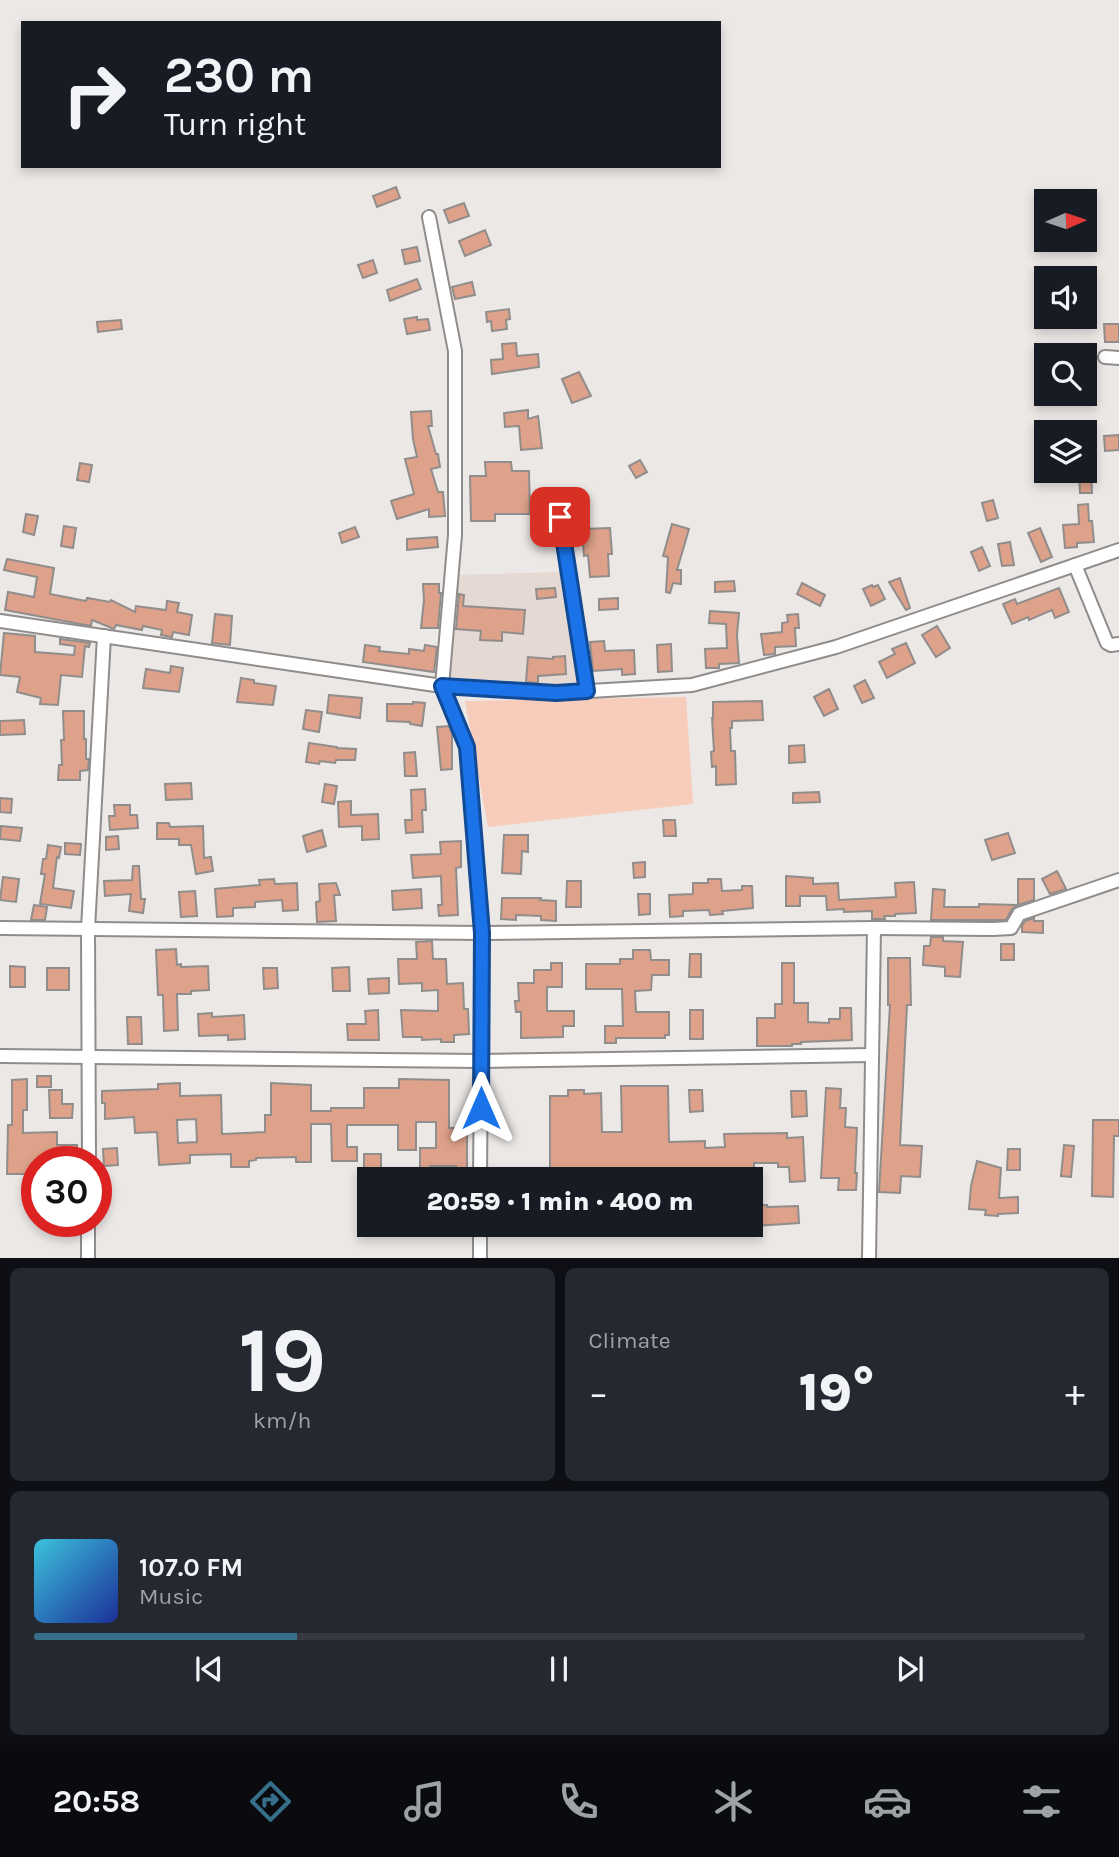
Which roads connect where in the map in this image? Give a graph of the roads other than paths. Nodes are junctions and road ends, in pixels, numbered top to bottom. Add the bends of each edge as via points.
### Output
1 (429, 217) dead end
2 (1105, 357) dead end
3 (1119, 358) edge
4 (560, 517) dead end
5 (1119, 550) edge
6 (1075, 565) junction
7 (0, 621) edge
8 (104, 636) junction
9 (1119, 643) edge
10 (442, 686) junction
11 (587, 691) junction
12 (1119, 880) edge
13 (0, 928) edge
14 (874, 928) junction
15 (88, 929) junction
16 (482, 933) junction
17 (872, 1055) junction
18 (0, 1056) edge
19 (90, 1058) junction
20 (481, 1061) junction
21 (89, 1146) edge
22 (480, 1167) edge
23 (88, 1237) edge
24 (480, 1237) edge
25 (88, 1258) edge
26 (480, 1258) edge
27 (869, 1258) edge

1 - 10 street via 455,351 455,535
2 - 3 street
4 - 11 street
5 - 6 street
6 - 9 street via 1107,643
6 - 11 street via 836,647 692,685
7 - 8 street
8 - 10 street
8 - 15 street
10 - 11 street
10 - 16 street via 467,747
12 - 14 street via 1019,914 1011,928
13 - 15 street
14 - 16 street
14 - 17 street
15 - 16 street
15 - 19 street
16 - 20 street
17 - 20 street
17 - 27 street
18 - 19 street
19 - 20 street
19 - 21 street
20 - 22 street
23 - 25 street
24 - 26 street

